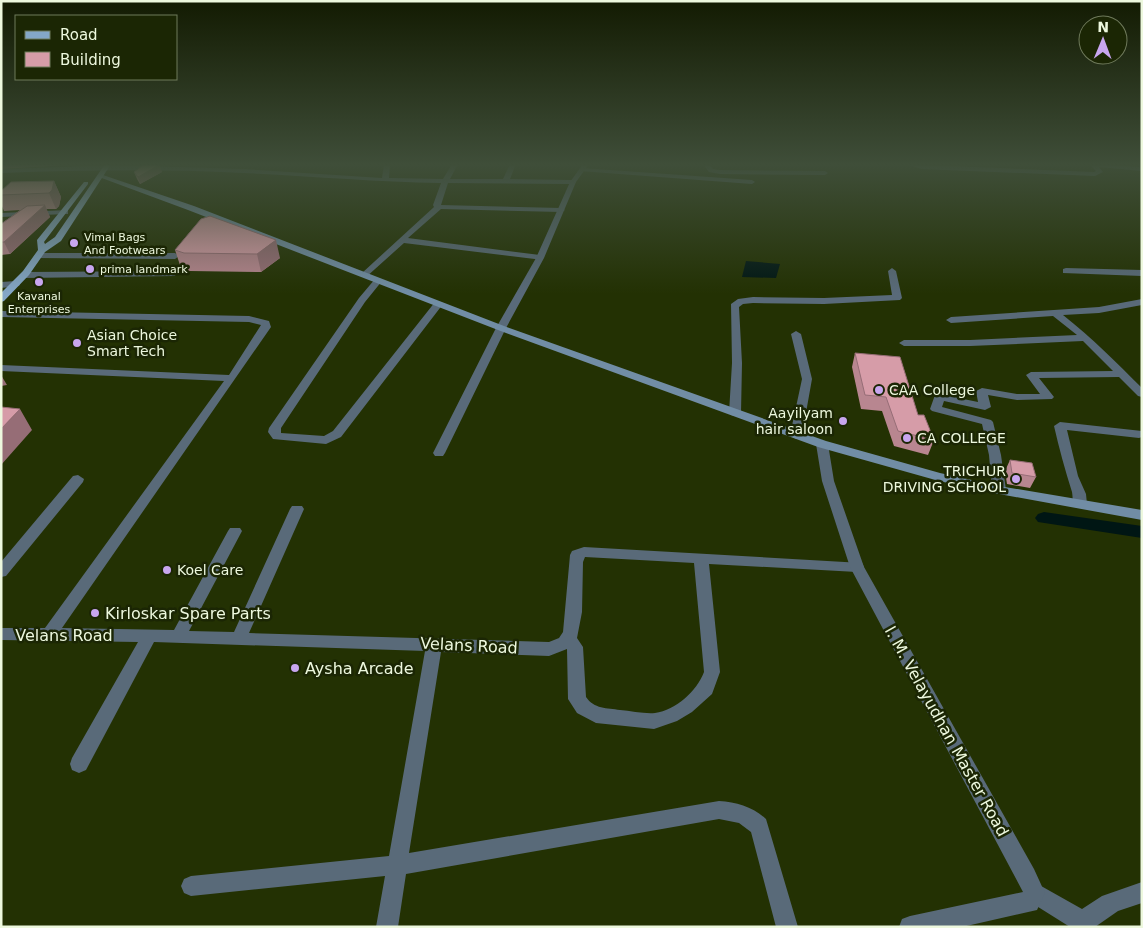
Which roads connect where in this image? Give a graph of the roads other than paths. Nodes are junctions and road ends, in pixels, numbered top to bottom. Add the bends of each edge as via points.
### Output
1 (69, 207) edge
2 (77, 207) edge
3 (197, 207) edge
4 (439, 207) edge
5 (451, 207) edge
6 (561, 210) joint
7 (65, 212) junction
8 (1, 215) edge
9 (402, 240) junction
10 (40, 253) junction
11 (175, 256) edge
12 (540, 258) junction
13 (892, 271) dead end
14 (1066, 271) dead end
15 (1142, 273) edge
16 (172, 274) dead end
17 (24, 275) junction
18 (366, 275) junction
19 (378, 280) junction
20 (16, 284) junction
21 (1, 285) edge
22 (1, 299) edge
23 (1142, 302) edge
24 (438, 304) junction
25 (1, 314) edge
26 (1056, 314) junction
27 (952, 320) dead end
28 (501, 328) junction
29 (796, 334) dead end
30 (1086, 338) junction
31 (904, 343) dead end
32 (1, 368) edge
33 (1123, 374) junction
34 (232, 378) junction
35 (1142, 394) edge
36 (735, 413) junction
37 (1139, 434) dead end
38 (796, 435) junction
39 (822, 444) junction
40 (439, 453) dead end
41 (78, 479) dead end
42 (999, 490) junction
43 (1080, 504) junction
44 (297, 509) dead end
45 (1142, 515) edge
46 (235, 531) dead end
47 (702, 559) junction
48 (857, 567) junction
49 (1, 572) edge
50 (1, 634) edge
51 (49, 635) junction
52 (149, 636) junction
53 (178, 637) junction
54 (239, 638) junction
55 (569, 638) junction
56 (434, 644) junction
57 (79, 764) dead end
58 (397, 865) junction
59 (191, 886) dead end
60 (1142, 892) edge
61 (1034, 893) junction
62 (1085, 925) edge
63 (387, 927) edge
64 (787, 927) edge
65 (910, 927) edge

1 - 7 main road
2 - 10 main road via 58,239
3 - 18 main road
4 - 9 street
5 - 6 street
6 - 12 street
7 - 8 street
7 - 10 main road via 40,242
9 - 12 street
9 - 18 street
10 - 11 street
10 - 17 main road
12 - 28 street
13 - 36 street via 897,298 752,300 741,301 734,306
14 - 15 street
16 - 17 street
17 - 20 main road
18 - 19 main road
19 - 24 main road
19 - 24 street via 275,428 278,436 326,440 338,434
20 - 21 street
20 - 22 main road
23 - 26 street
24 - 28 main road
25 - 34 street via 249,319 266,323
26 - 27 street
26 - 30 street
28 - 36 main road
28 - 40 street
29 - 38 street via 807,380
30 - 31 street
30 - 33 street
32 - 34 street
33 - 35 street
33 - 42 street via 1031,375 1048,397 1018,397 982,391 996,455
34 - 51 street
36 - 38 main road
37 - 43 street via 1060,426
38 - 39 main road
39 - 42 main road via 939,477
39 - 48 street, I. M. Velayudhan Master Road via 828,482
41 - 49 street
42 - 43 main road
43 - 45 main road
44 - 54 street
46 - 53 street
47 - 48 street
47 - 55 street via 597,551 578,555
47 - 55 street via 712,672 706,689 671,716 654,721 596,715 583,708 577,699 575,647
48 - 61 street, I. M. Velayudhan Master Road
50 - 51 street, Velans Road
51 - 52 street, Velans Road
52 - 53 street, Velans Road
52 - 57 street
53 - 54 street, Velans Road
54 - 56 street, Velans Road
55 - 56 street, Velans Road via 562,645 549,648
56 - 58 street
58 - 59 street
58 - 63 street
58 - 64 street via 733,810 748,815 759,826
60 - 62 street via 1092,913
61 - 62 street
61 - 65 street via 1029,902

